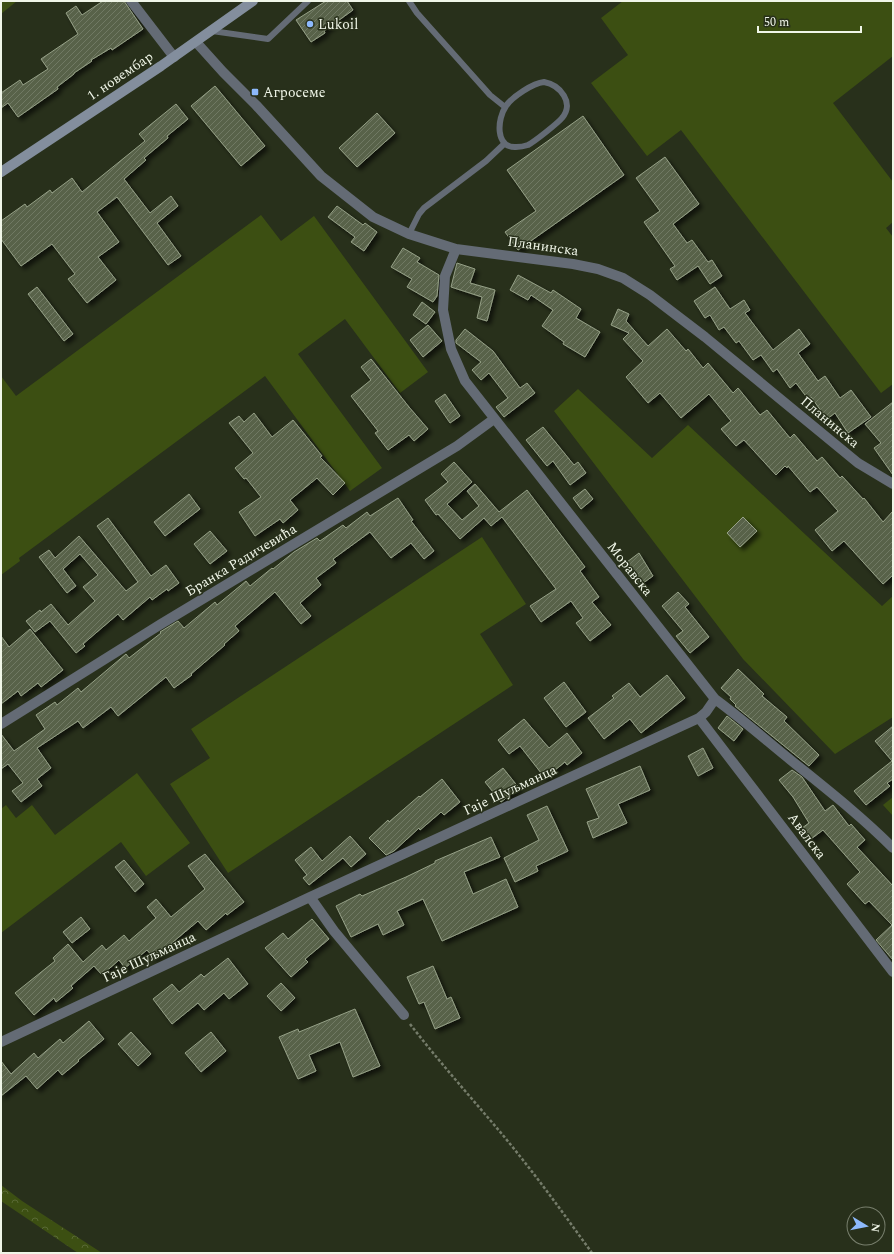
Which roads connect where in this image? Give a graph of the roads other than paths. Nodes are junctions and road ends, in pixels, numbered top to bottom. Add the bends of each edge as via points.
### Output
1 (130, 1) edge
2 (253, 1) edge
3 (308, 1) edge
4 (409, 1) edge
5 (212, 30) junction
6 (196, 42) junction
7 (174, 57) junction
8 (505, 107) junction
9 (504, 144) junction
10 (1, 172) edge
11 (409, 234) junction
12 (456, 249) junction
13 (494, 419) junction
14 (893, 484) edge
15 (715, 699) junction
16 (699, 718) junction
17 (1, 724) edge
18 (893, 848) edge
19 (310, 897) junction
20 (893, 972) edge
21 (404, 1015) road end
22 (1, 1042) edge

1 - 7 street
2 - 5 main road, 1. новембар
3 - 5 lane via 268,39
4 - 8 lane via 490,95
5 - 6 main road, 1. новембар
6 - 7 main road, 1. новембар
6 - 11 street, Планинска via 321,176 373,217
7 - 10 main road, 1. новембар
8 - 9 lane via 500,131
8 - 9 lane via 537,83 544,82 556,86 561,91 566,107 562,118 530,144 516,147
9 - 11 lane via 486,161 424,208
11 - 12 street, Планинска
12 - 13 street, Моравска via 445,276 443,310 451,349 466,381
12 - 14 street, Планинска via 573,264 623,278 705,337 858,463
13 - 15 street, Моравска
13 - 17 street, Бранка Радичевића via 458,446 161,624
15 - 16 street, Гаје Шуљманца
15 - 18 street, Моравска via 835,795
16 - 19 street, Гаје Шуљманца
16 - 20 street, Авалска
19 - 21 street via 334,931
19 - 22 street, Гаје Шуљманца

